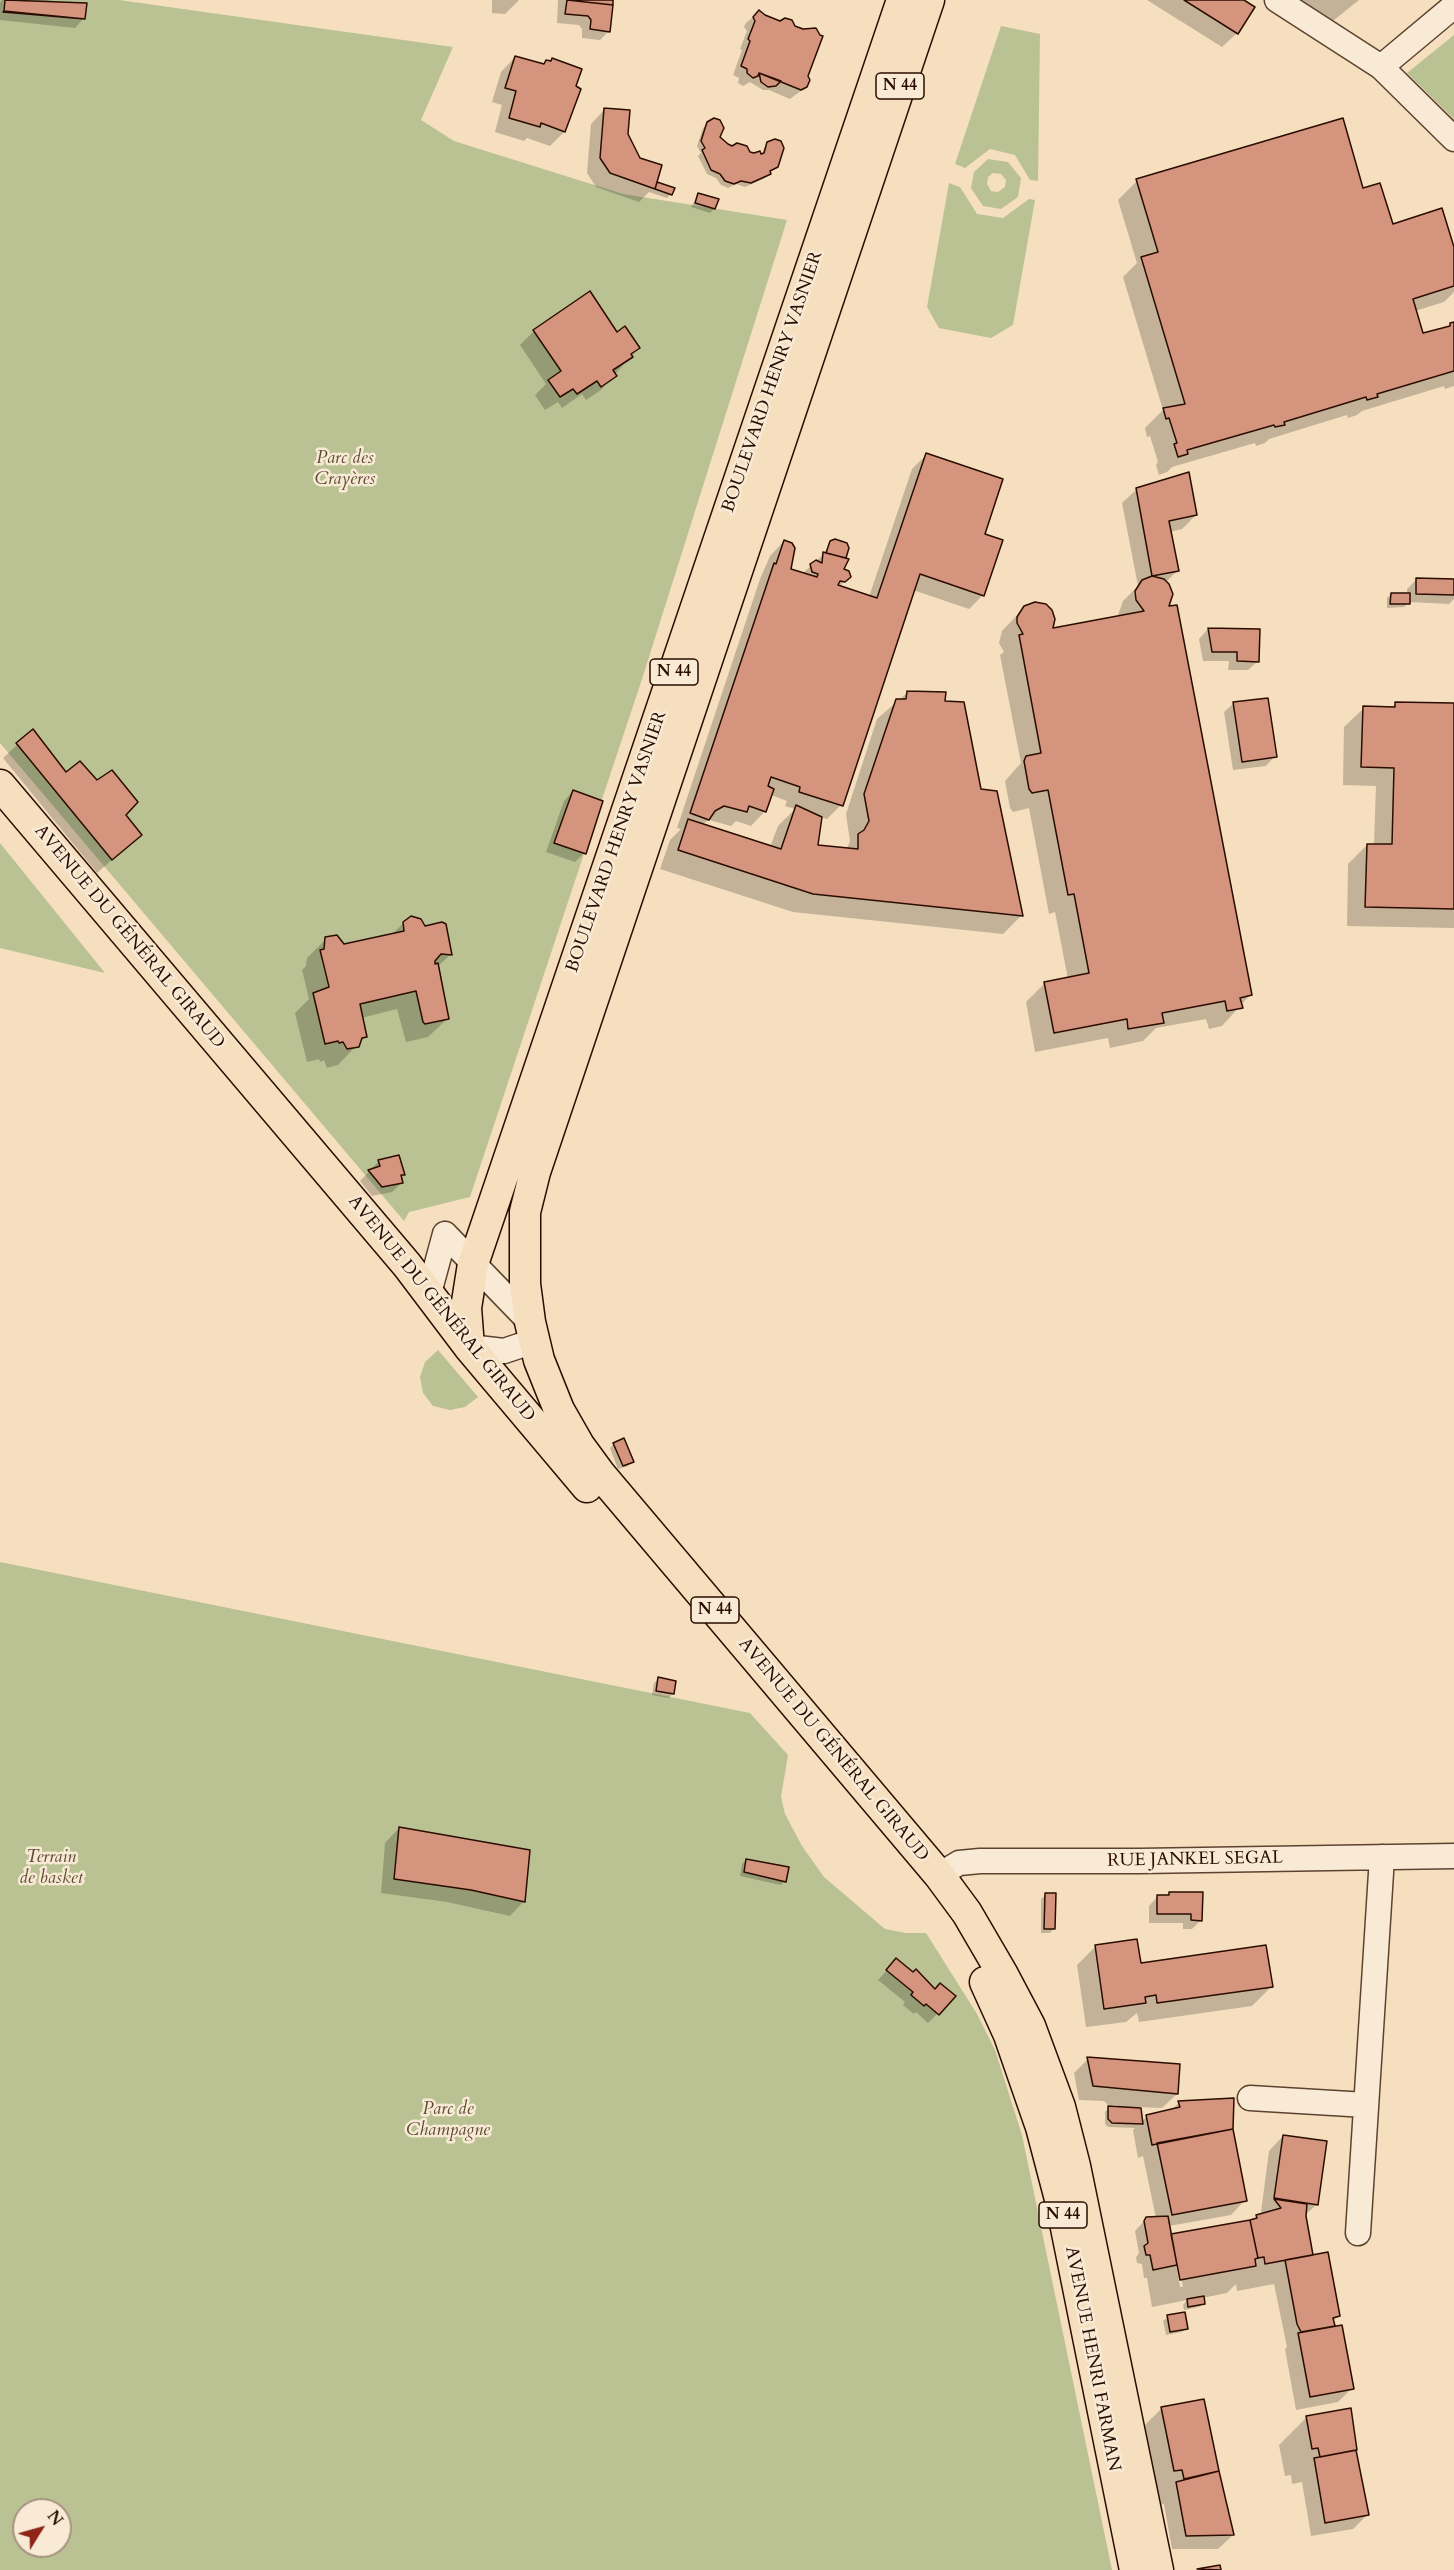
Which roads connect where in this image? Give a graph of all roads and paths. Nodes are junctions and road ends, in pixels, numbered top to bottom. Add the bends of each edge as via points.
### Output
1 (902, 0) edge
2 (929, 0) edge
3 (1277, 0) edge
4 (1454, 6) edge
5 (1381, 67) junction
6 (1454, 140) edge
7 (0, 785) edge
8 (473, 1264) junction
9 (429, 1293) junction
10 (532, 1332) junction
11 (469, 1347) junction
12 (881, 1834) joint
13 (1454, 1856) edge
14 (1382, 1857) junction
15 (939, 1875) junction
16 (963, 1909) joint
17 (1250, 2098) dead end
18 (1366, 2105) junction
19 (1358, 2233) dead end
20 (1135, 2570) edge
21 (1158, 2570) edge

1 - 8 main road, BOULEVARD HENRY VASNIER / N 44
2 - 10 main road, BOULEVARD HENRY VASNIER / N 44 via 535,1172 525,1212 524,1242
3 - 5 street
4 - 5 street
5 - 6 street
7 - 9 main road, AVENUE DU GÉNÉRAL GIRAUD
8 - 9 street via 445,1234
8 - 10 street
8 - 11 main road, BOULEVARD HENRY VASNIER / N 44 via 466,1308
9 - 11 main road, AVENUE DU GÉNÉRAL GIRAUD
10 - 11 street via 504,1350
10 - 15 main road, AVENUE DU GÉNÉRAL GIRAUD / N 44 via 559,1410 579,1446
11 - 12 main road, AVENUE DU GÉNÉRAL GIRAUD / N 44
12 - 20 main road, AVENUE HENRI FARMAN / N 44 via 949,1919 987,1984 1041,2127 1061,2203
13 - 14 street, RUE JANKEL SEGAL
14 - 15 street, RUE JANKEL SEGAL via 980,1861 959,1863
14 - 18 street
15 - 16 main road, AVENUE DU GÉNÉRAL GIRAUD / N 44
16 - 21 main road, AVENUE HENRI FARMAN / N 44 via 1030,2026 1060,2106
17 - 18 street
18 - 19 street

